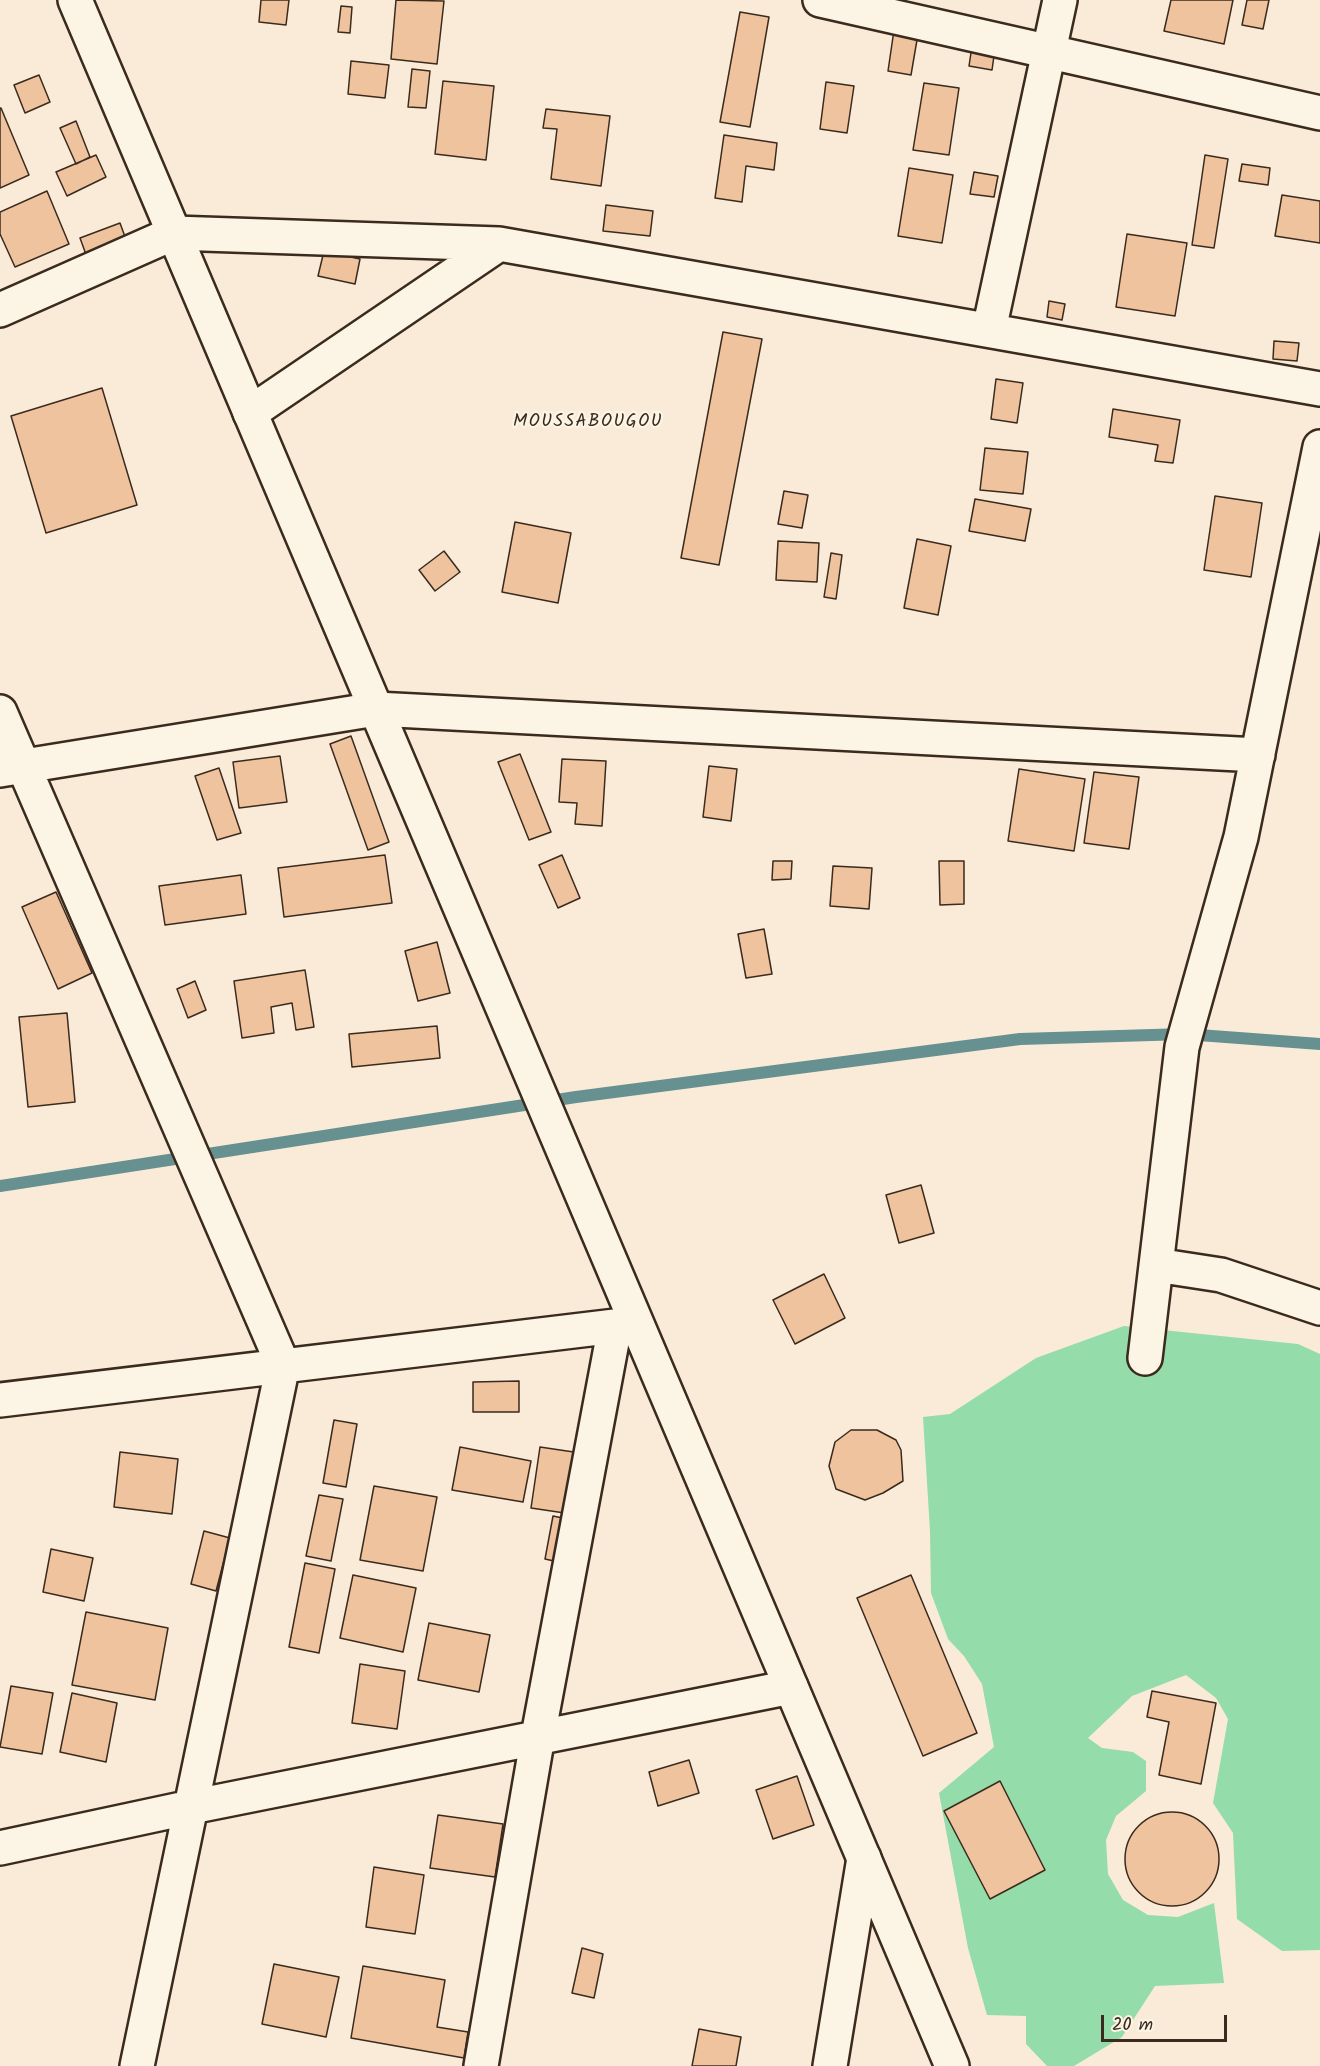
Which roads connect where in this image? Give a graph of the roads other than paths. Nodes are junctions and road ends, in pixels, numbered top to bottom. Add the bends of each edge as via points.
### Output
1 (75, 0) edge
2 (820, 0) edge
3 (1060, 0) edge
4 (1049, 51) junction
5 (1320, 113) edge
6 (174, 233) junction
7 (500, 244) junction
8 (0, 310) edge
9 (989, 330) junction
10 (1320, 389) edge
11 (250, 413) junction
12 (1320, 447) edge
13 (376, 709) junction
14 (0, 712) edge
15 (1258, 755) junction
16 (12, 768) edge
17 (1156, 1265) junction
18 (1320, 1308) edge
19 (627, 1326) junction
20 (1145, 1358) dead end
21 (283, 1365) junction
22 (0, 1400) edge
23 (791, 1687) junction
24 (538, 1736) junction
25 (191, 1807) junction
26 (0, 1848) edge
27 (864, 1858) junction
28 (136, 2066) edge
29 (481, 2066) edge
30 (830, 2066) edge
31 (952, 2066) edge

1 - 6 street
2 - 4 street
3 - 4 street
4 - 5 street
4 - 9 street
6 - 7 street
6 - 8 street
6 - 11 street
7 - 9 street
7 - 11 street
9 - 10 street
11 - 13 street
12 - 15 street
13 - 15 street
13 - 16 street
13 - 19 street
14 - 16 street
15 - 17 street via 1241,837 1182,1047
16 - 21 street
17 - 18 street via 1221,1275
17 - 20 street
19 - 21 street
19 - 23 street
19 - 24 street
21 - 22 street
21 - 25 street
23 - 24 street
23 - 27 street
24 - 25 street
24 - 29 street
25 - 26 street
25 - 28 street
27 - 30 street
27 - 31 street

